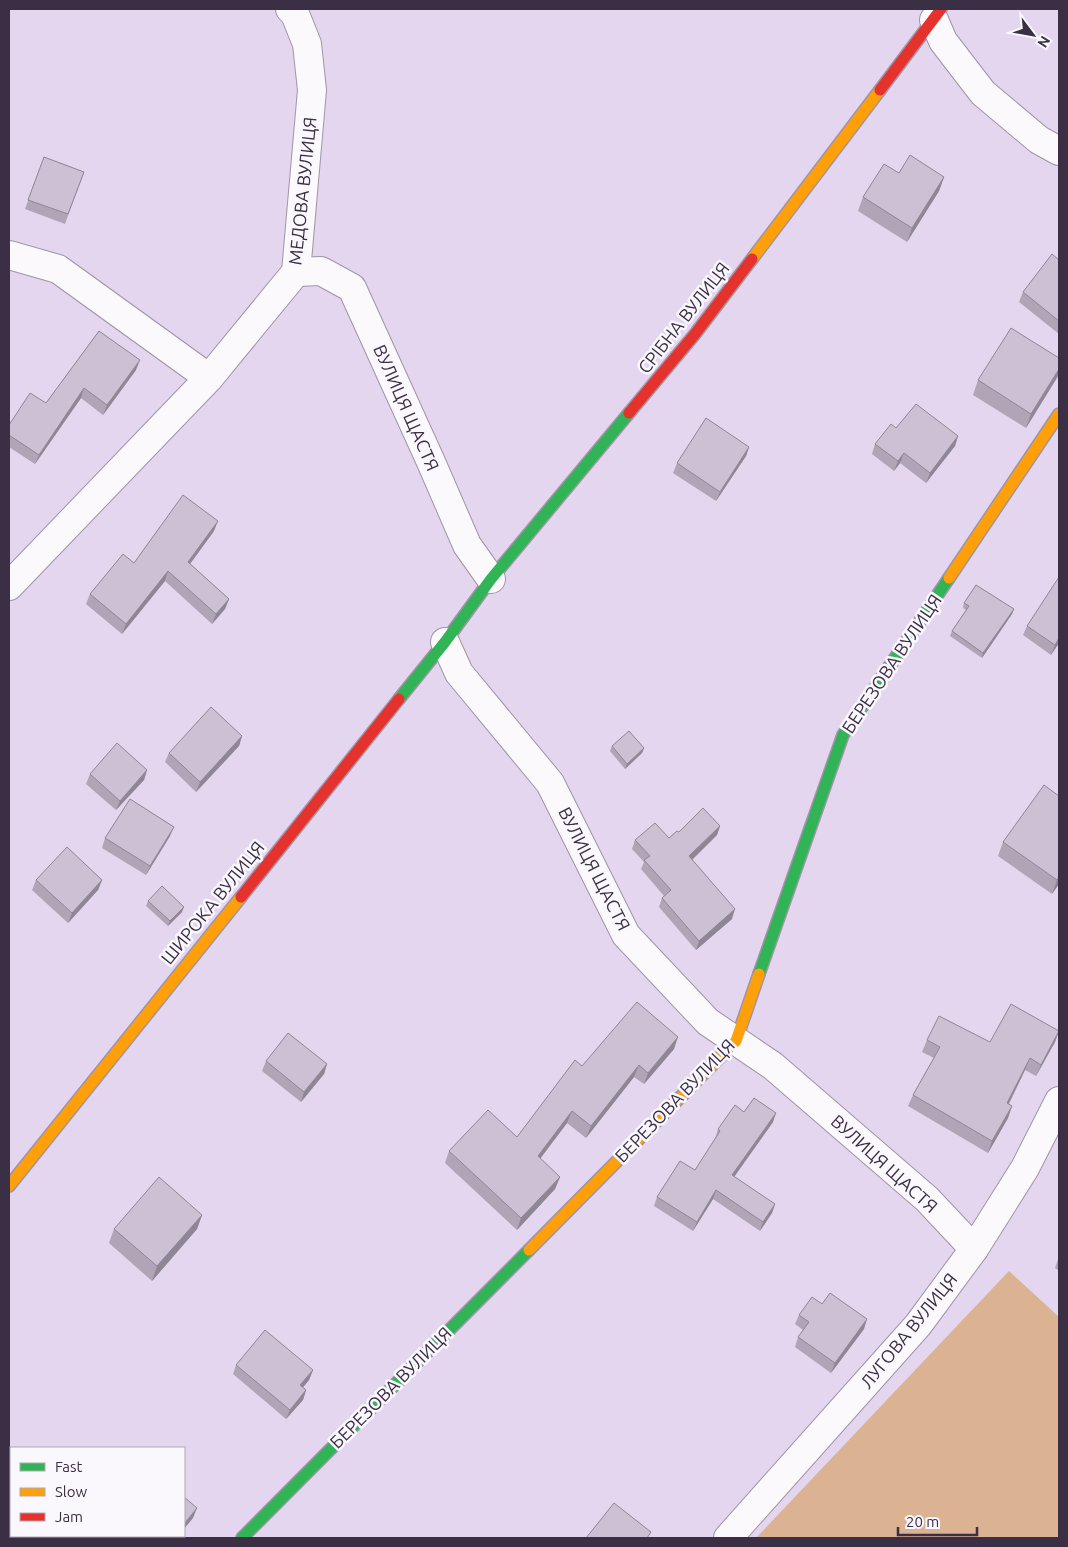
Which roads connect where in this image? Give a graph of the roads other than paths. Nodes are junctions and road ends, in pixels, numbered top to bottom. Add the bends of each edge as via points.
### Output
1 (290, 9) edge
2 (938, 14) edge
3 (1059, 152) edge
4 (9, 255) edge
5 (296, 272) junction
6 (209, 378) junction
7 (1059, 414) edge
8 (491, 579) junction
9 (9, 586) edge
10 (445, 642) junction
11 (736, 1041) junction
12 (1059, 1101) edge
13 (9, 1186) edge
14 (974, 1249) junction
15 (242, 1538) edge
16 (728, 1538) edge

1 - 5 street, МЕДОВА ВУЛИЦЯ via 308,44 312,90
2 - 3 street via 942,41 983,93 1039,140
2 - 8 street, СРІБНА ВУЛИЦЯ via 695,334
4 - 6 street via 58,269
5 - 6 street, МЕДОВА ВУЛИЦЯ
5 - 8 street, ВУЛИЦЯ ЩАСТЯ via 321,271 352,288 467,545
6 - 9 street, МЕДОВА ВУЛИЦЯ
7 - 11 street, БЕРЕЗОВА ВУЛИЦЯ via 843,735
8 - 10 street, СРІБНА ВУЛИЦЯ
10 - 11 street, ВУЛИЦЯ ЩАСТЯ via 459,672 550,783 626,935 708,1022
10 - 13 street, ШИРОКА ВУЛИЦЯ
11 - 14 street, ВУЛИЦЯ ЩАСТЯ via 773,1066 919,1193
11 - 15 street, БЕРЕЗОВА ВУЛИЦЯ
12 - 14 street, ЛУГОВА ВУЛИЦЯ via 1024,1168
14 - 16 street, ЛУГОВА ВУЛИЦЯ via 918,1325

